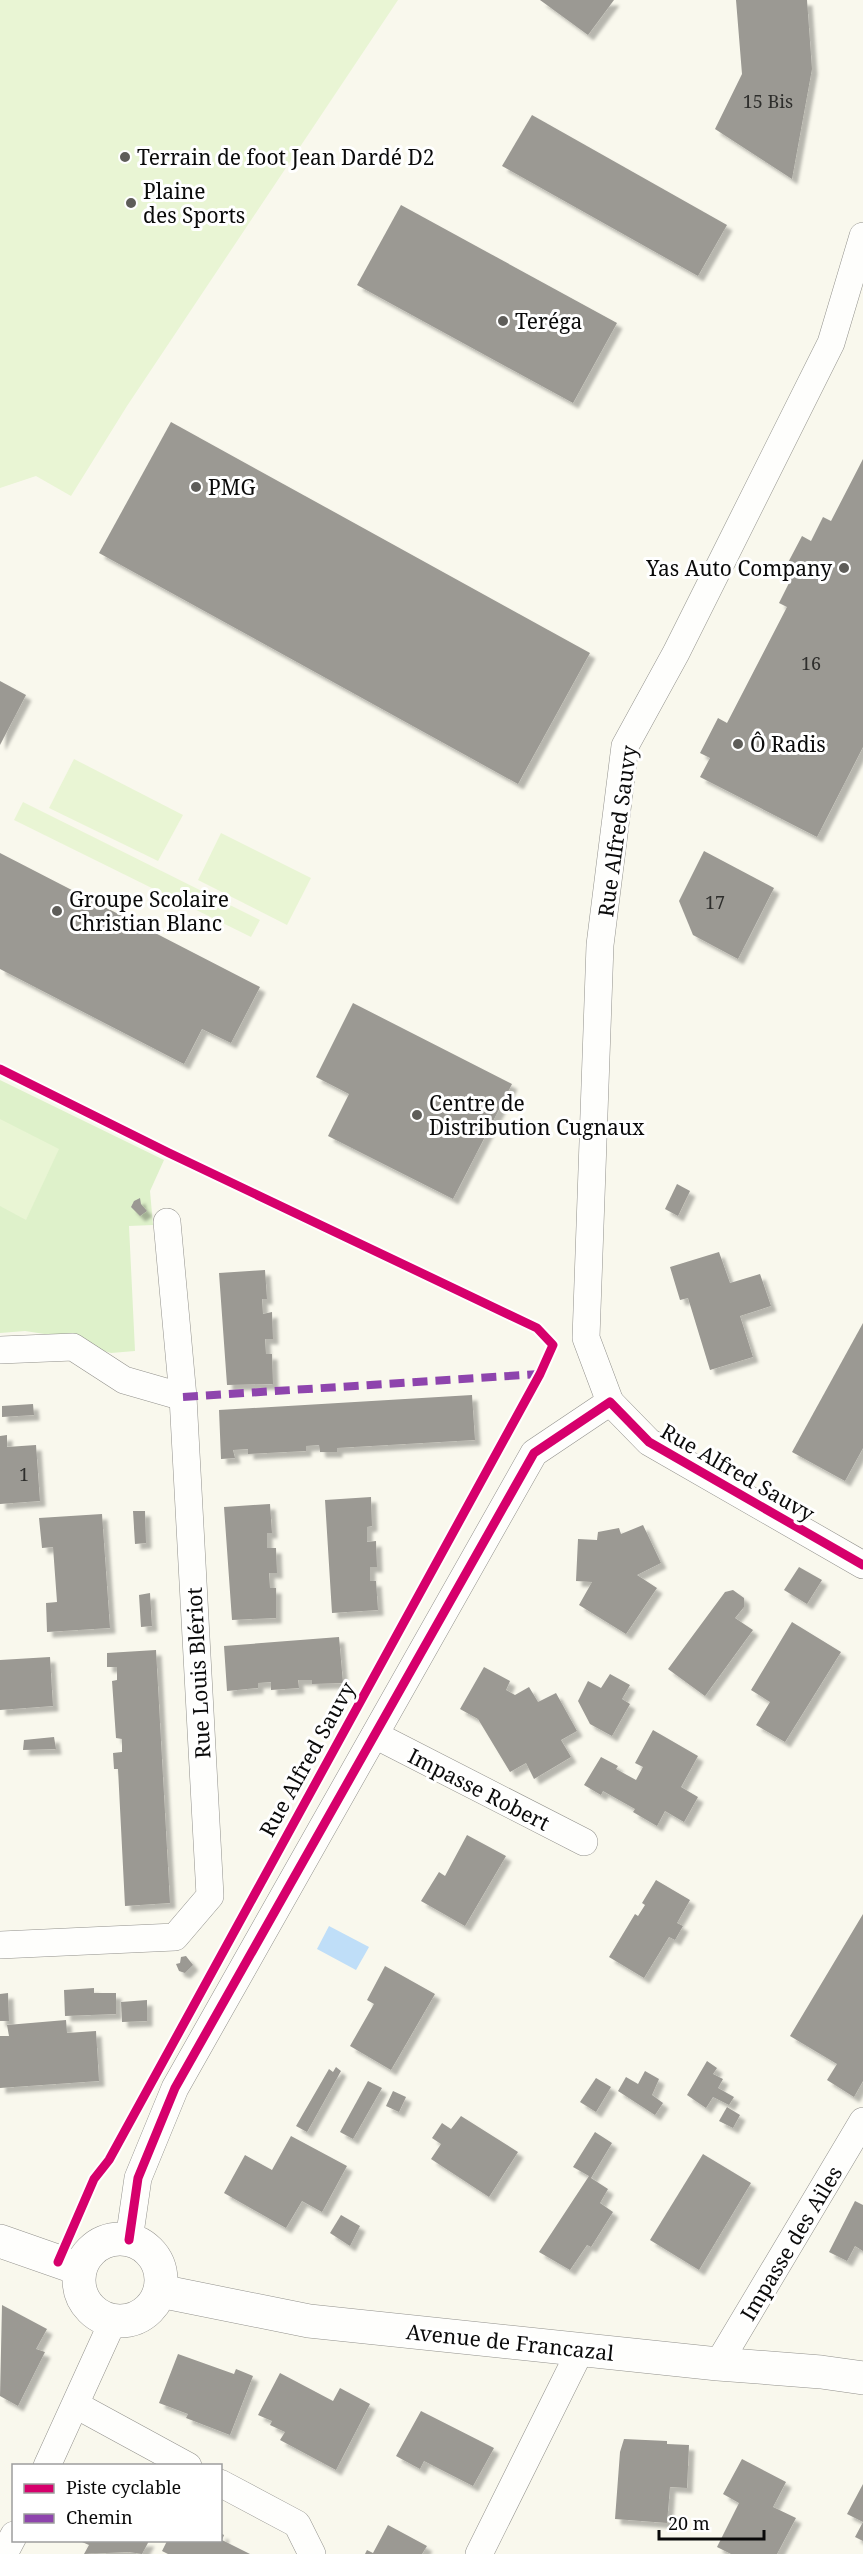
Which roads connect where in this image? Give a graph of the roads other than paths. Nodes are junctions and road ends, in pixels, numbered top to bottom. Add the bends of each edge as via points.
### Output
1 (863, 236) edge
2 (168, 1222) dead end
3 (0, 1350) edge
4 (183, 1396) junction
5 (610, 1402) junction
6 (863, 1565) edge
7 (375, 1735) junction
8 (584, 1842) dead end
9 (0, 1945) edge
10 (863, 2121) edge
11 (129, 2240) junction
12 (0, 2241) edge
13 (80, 2269) junction
14 (160, 2291) junction
15 (113, 2321) junction
16 (581, 2349) junction
17 (718, 2364) junction
18 (863, 2378) edge
19 (76, 2405) junction
20 (48, 2464) edge
21 (184, 2464) edge
22 (222, 2484) edge
23 (12, 2539) edge
24 (4, 2554) edge
25 (312, 2554) edge
26 (479, 2554) edge

1 - 5 street, Rue Alfred Sauvy via 831,343 676,653 625,746 600,945 586,1338
2 - 4 street, Rue Louis Blériot
3 - 4 street via 73,1347 124,1380
4 - 9 street, Rue Louis Blériot via 210,1896 175,1937
5 - 6 street, Rue Alfred Sauvy via 649,1442
5 - 7 street via 534,1453
7 - 8 street, Impasse Robert
7 - 11 street via 175,2088 138,2178
10 - 17 street, Impasse des Ailes
11 - 13 street via 103,2243 89,2254
11 - 14 street via 146,2248 158,2263
12 - 13 street
13 - 15 street via 85,2302
14 - 15 street via 145,2313
14 - 16 street, Avenue de Francazal via 309,2321
15 - 19 street
16 - 17 street, Avenue de Francazal
16 - 26 street
17 - 18 street, Avenue de Francazal
19 - 20 street
19 - 21 street
22 - 25 street via 297,2524
23 - 24 street

